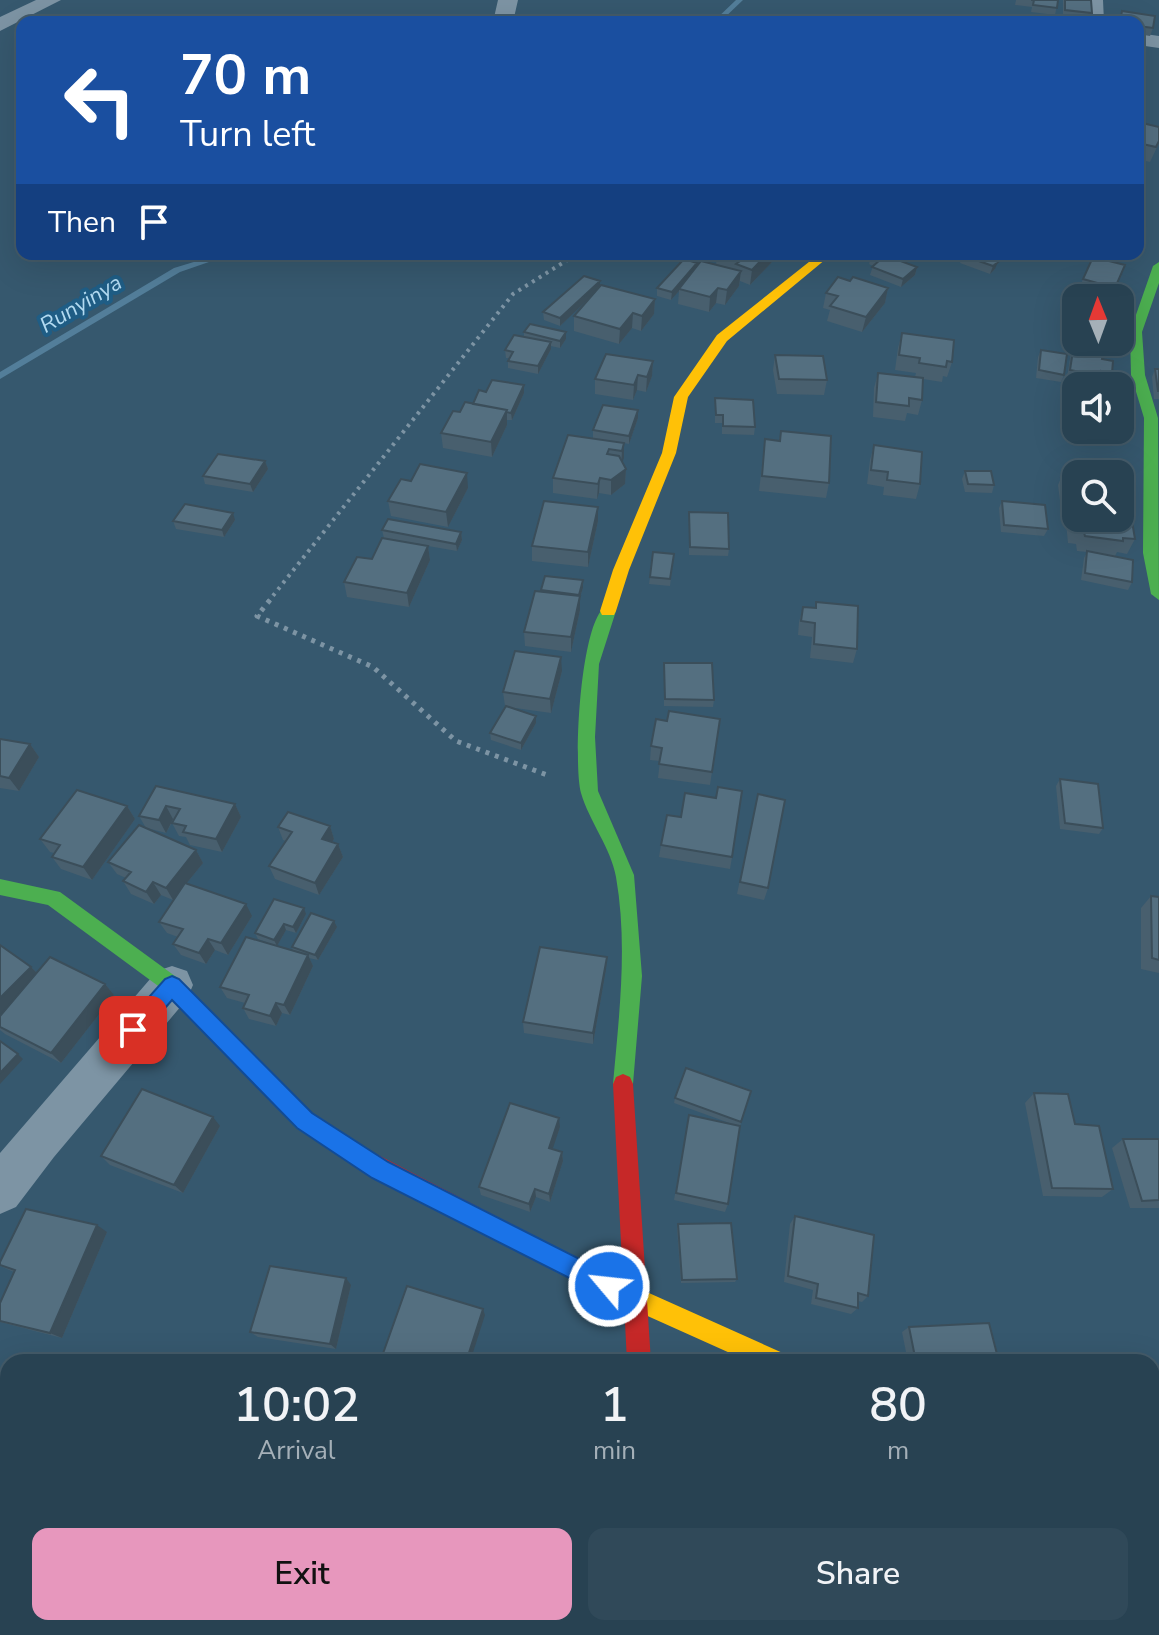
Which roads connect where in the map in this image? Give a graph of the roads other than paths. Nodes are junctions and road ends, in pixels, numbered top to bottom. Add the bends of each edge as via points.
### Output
1 (51, 0) edge
2 (18, 16) edge
3 (819, 260) edge
4 (1159, 266) edge
5 (1159, 594) edge
6 (0, 887) edge
7 (172, 985) junction
8 (0, 1191) edge
9 (633, 1299) junction
10 (638, 1354) edge
11 (759, 1354) edge

1 - 2 street
3 - 9 street via 722,338 681,397 669,453 621,570 591,664 589,791 625,875 632,976 623,1086
4 - 5 street via 1136,332 1138,375 1151,418 1151,553
6 - 7 street via 53,898
7 - 8 street
7 - 9 street via 304,1121 380,1170
9 - 10 street
9 - 11 street

